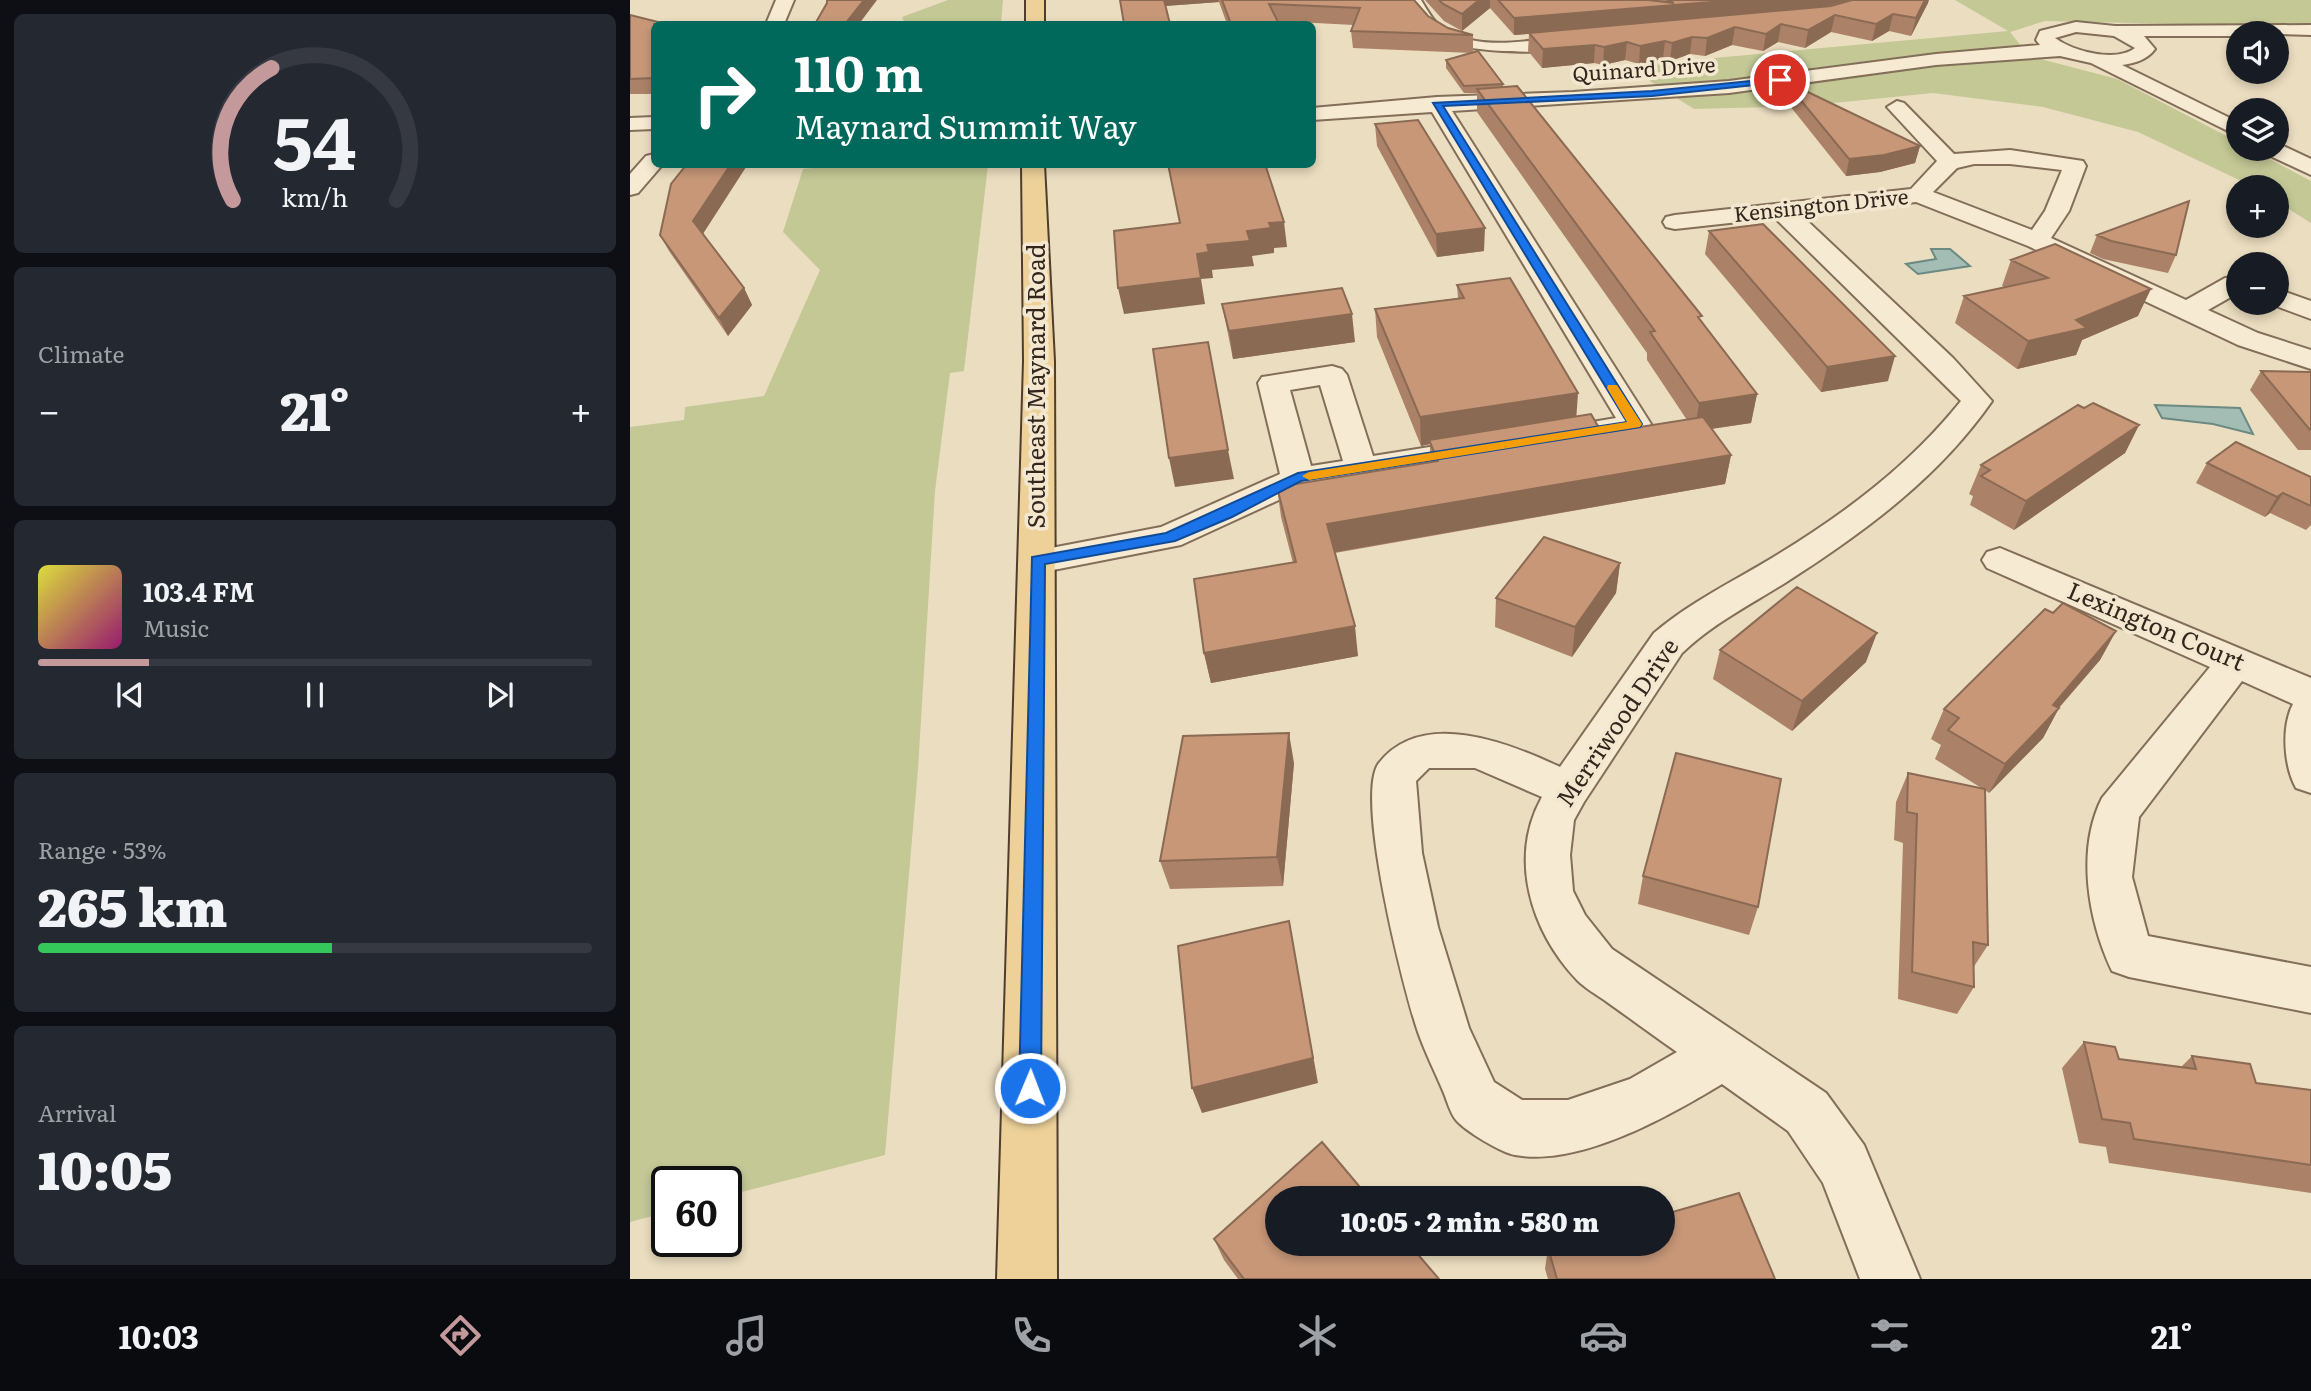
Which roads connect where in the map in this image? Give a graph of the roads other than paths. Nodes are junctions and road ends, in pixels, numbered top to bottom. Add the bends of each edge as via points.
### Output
1 (785, 0) edge
2 (1035, 0) edge
3 (1412, 0) edge
4 (776, 21) edge
5 (1035, 21) edge
6 (2109, 30) junction
7 (2311, 30) edge
8 (2289, 36) edge
9 (2226, 37) edge
10 (2311, 37) edge
11 (1599, 38) edge
12 (2053, 45) junction
13 (2140, 53) junction
14 (2090, 57) junction
15 (2181, 99) junction
16 (1437, 103) junction
17 (1316, 106) edge
18 (1897, 107) dead end
19 (1316, 114) edge
20 (651, 123) edge
21 (2226, 123) edge
22 (630, 124) edge
23 (2289, 157) edge
24 (1950, 162) junction
25 (651, 164) edge
26 (1033, 168) edge
27 (2311, 168) edge
28 (630, 188) edge
29 (1918, 195) junction
30 (1782, 211) junction
31 (1675, 222) dead end
32 (2037, 241) junction
33 (2226, 289) edge
34 (2289, 302) edge
35 (2187, 311) junction
36 (2311, 311) edge
37 (2311, 360) edge
38 (1360, 468) junction
39 (1298, 478) junction
40 (2000, 560) dead end
41 (1038, 561) junction
42 (2236, 660) junction
43 (2311, 695) edge
44 (2311, 709) edge
45 (2311, 776) edge
46 (1568, 790) junction
47 (2311, 990) edge
48 (1725, 1054) junction
49 (1027, 1279) edge
50 (1890, 1279) edge

1 - 4 street
2 - 5 main road
3 - 11 street via 1437,32 1469,44 1513,46
6 - 7 street
6 - 12 street via 2062,28 2046,35
6 - 13 street via 2135,39
8 - 10 street
9 - 13 street via 2167,41
12 - 14 street
12 - 16 street, Quinard Drive via 1652,93
12 - 17 street, Quinard Drive via 1680,85
13 - 14 street
13 - 15 street via 2142,72
14 - 15 street
15 - 21 street
16 - 19 street, Quinard Drive
16 - 38 street via 1635,424
18 - 24 street
20 - 22 street
23 - 27 street
24 - 29 street
24 - 32 street via 2005,156 2051,159 2075,166 2057,211
25 - 28 street
26 - 41 main road, Southeast Maynard Road
29 - 30 street, Kensington Drive
29 - 32 street, Kensington Drive
30 - 31 street, Kensington Drive
30 - 46 street, Merriwood Drive via 1977,401 1947,438 1854,522 1688,625 1668,643
32 - 35 street, Kensington Drive
33 - 35 street
34 - 36 street
35 - 37 street, Kensington Drive via 2248,339
38 - 39 street
38 - 39 street via 1332,375 1273,383
39 - 41 street via 1170,537
40 - 42 street, Lexington Court
41 - 49 main road, Southeast Maynard Road
42 - 43 street, Lexington Court
42 - 47 street via 2118,811 2109,877 2129,955
44 - 45 street via 2307,747
46 - 48 street, Merriwood Drive via 1552,820 1547,855 1550,891 1568,930 1595,965
46 - 48 street via 1477,752 1419,752 1394,775 1399,853 1414,927 1444,1032 1475,1101 1515,1128 1568,1127 1643,1101
48 - 50 street, Merriwood Drive via 1807,1112 1844,1165

